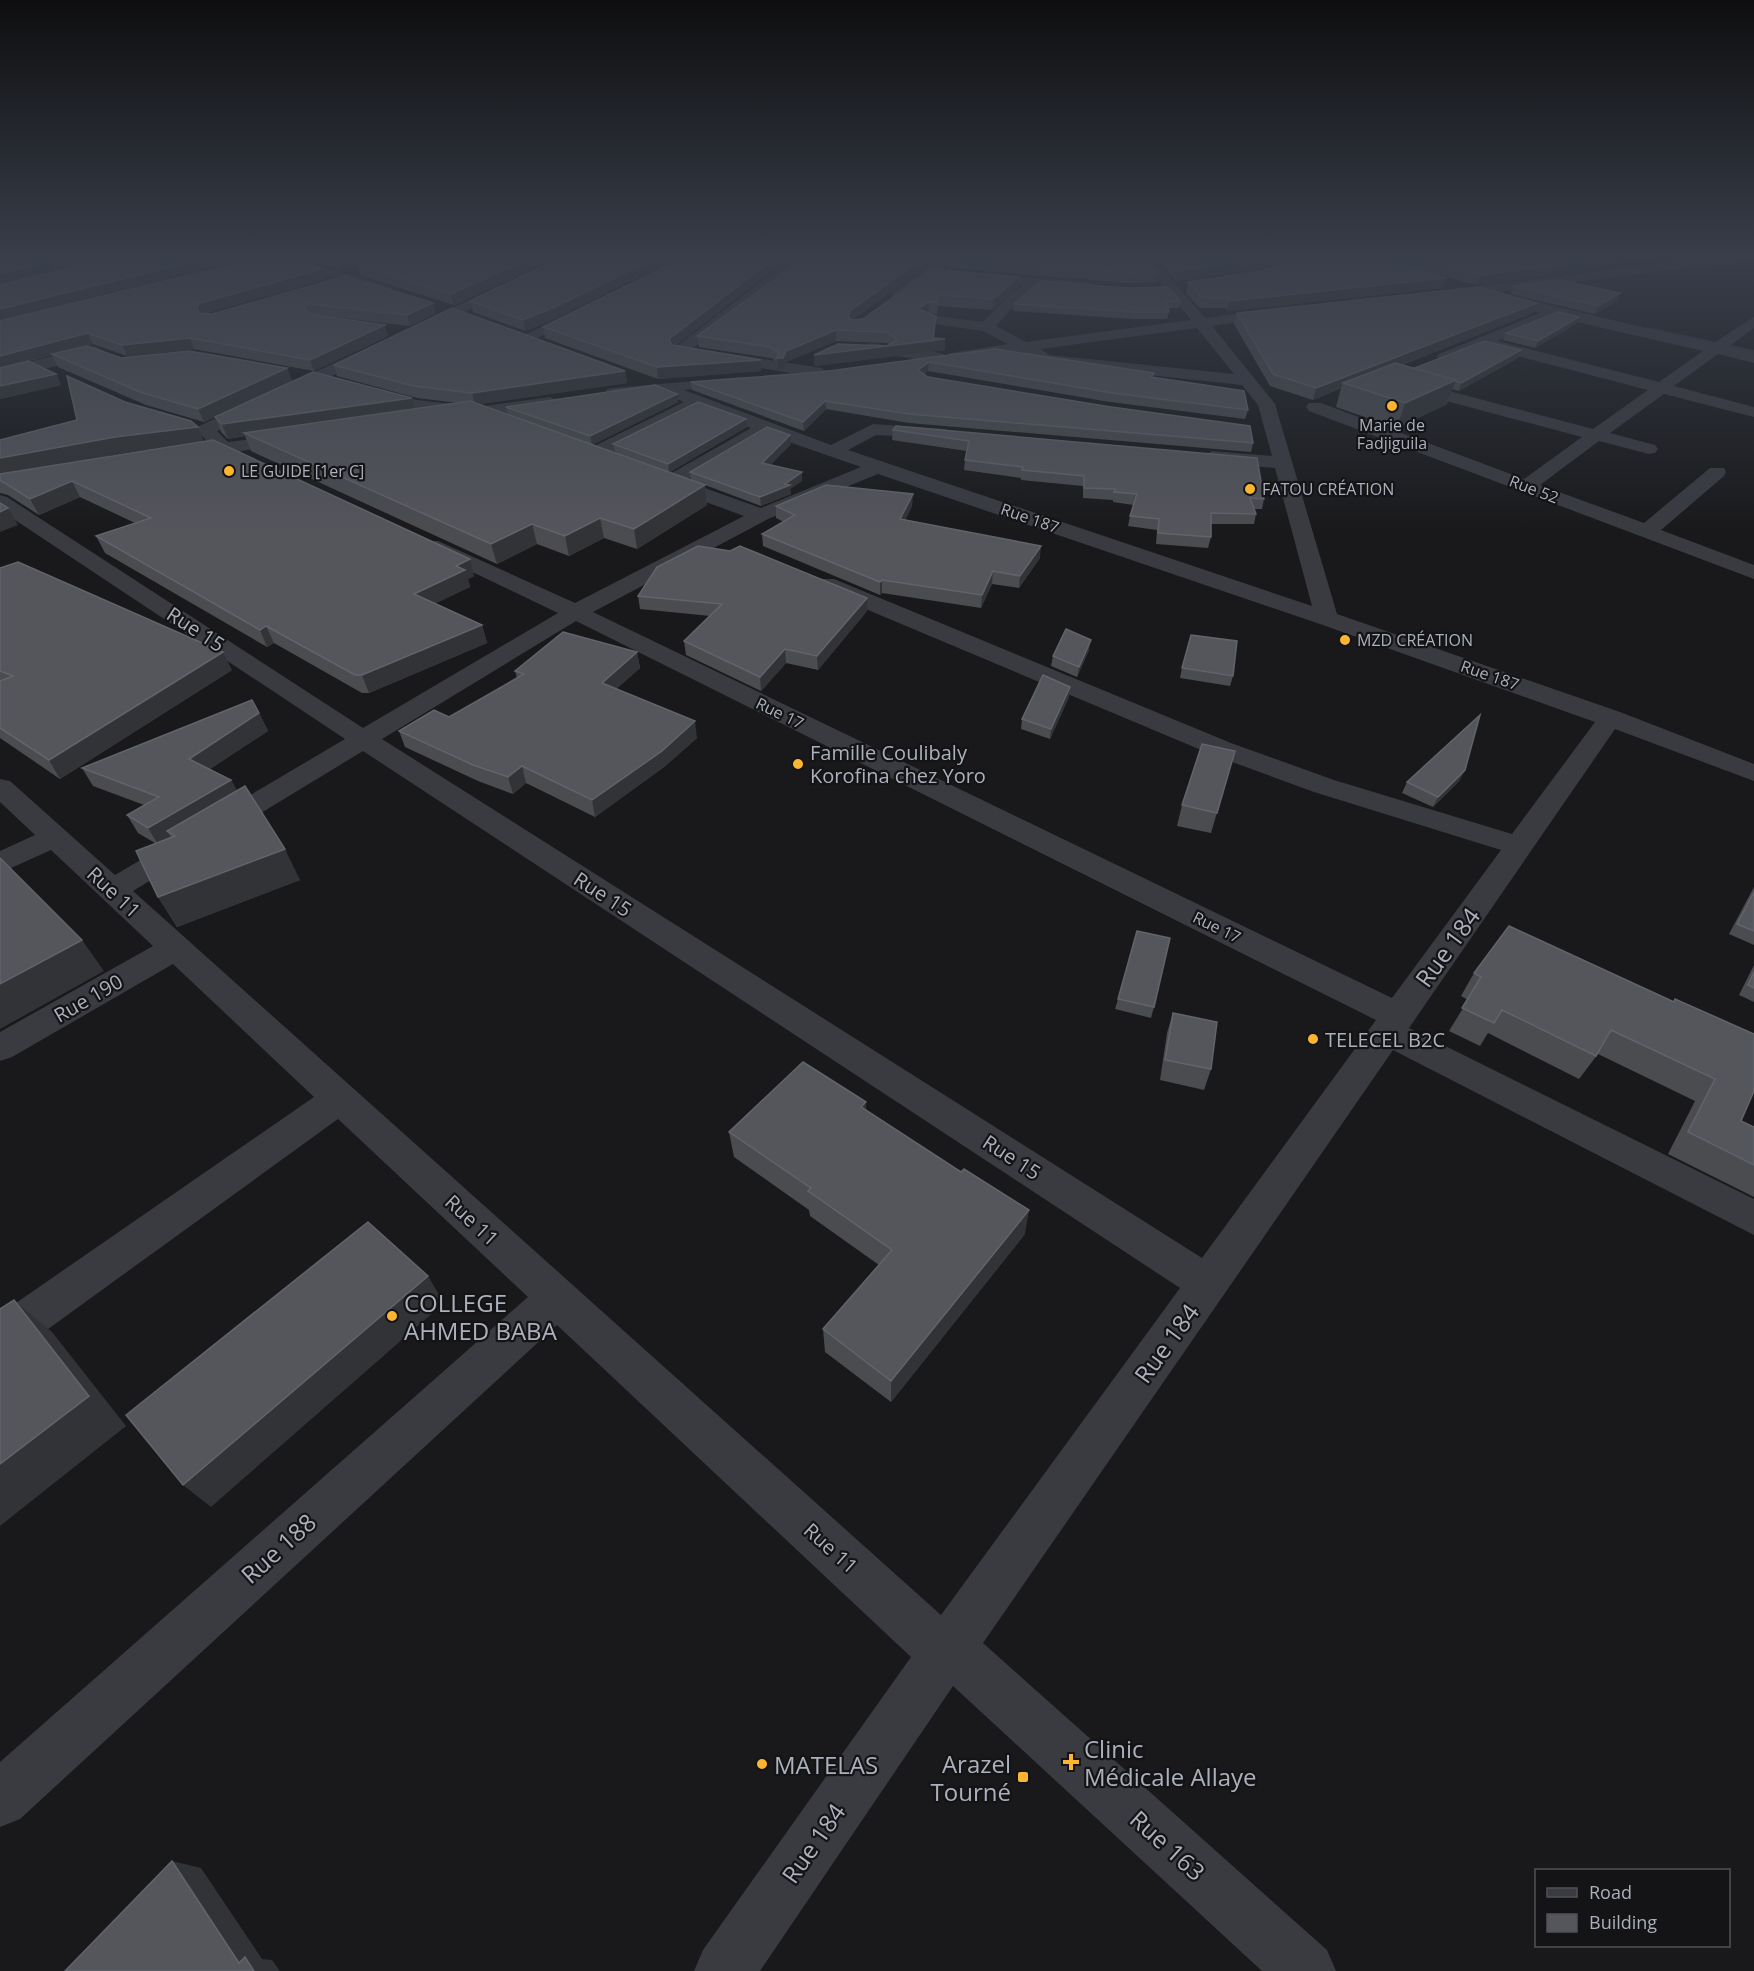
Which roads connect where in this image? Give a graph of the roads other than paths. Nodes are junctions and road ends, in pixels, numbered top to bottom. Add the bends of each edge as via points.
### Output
1 (375, 350) edge
2 (890, 350) edge
3 (1002, 350) edge
4 (1030, 350) edge
5 (1224, 350) edge
6 (1463, 350) edge
7 (1514, 350) edge
8 (1714, 350) edge
9 (1719, 350) edge
10 (680, 351) joint
11 (818, 355) edge
12 (941, 358) junction
13 (1754, 358) edge
14 (116, 359) edge
15 (663, 362) edge
16 (1430, 363) edge
17 (35, 365) junction
18 (876, 366) edge
19 (792, 368) junction
20 (285, 373) edge
21 (0, 374) edge
22 (56, 374) edge
23 (636, 375) edge
24 (1397, 375) edge
25 (319, 379) junction
26 (1249, 381) junction
27 (659, 386) junction
28 (1661, 388) junction
29 (591, 396) edge
30 (569, 399) edge
31 (1335, 399) dead end
32 (697, 402) junction
33 (1291, 406) junction
34 (478, 412) junction
35 (1754, 412) edge
36 (409, 422) edge
37 (520, 427) edge
38 (765, 427) junction
39 (199, 428) junction
40 (1253, 429) edge
41 (1274, 431) junction
42 (1597, 434) junction
43 (962, 435) edge
44 (305, 437) edge
45 (572, 446) edge
46 (224, 448) junction
47 (1649, 449) dead end
48 (833, 451) junction
49 (593, 454) junction
50 (1200, 456) edge
51 (615, 462) edge
52 (1283, 463) junction
53 (878, 467) junction
54 (267, 468) edge
55 (1717, 472) dead end
56 (648, 474) edge
57 (670, 482) junction
58 (1526, 486) junction
59 (0, 501) edge
60 (761, 515) junction
61 (1647, 531) junction
62 (405, 532) edge
63 (717, 538) junction
64 (750, 552) edge
65 (1754, 572) edge
66 (806, 575) edge
67 (575, 612) junction
68 (1327, 618) junction
69 (1611, 717) junction
70 (363, 739) junction
71 (1754, 760) edge
72 (1754, 773) edge
73 (0, 787) edge
74 (54, 837) junction
75 (1519, 846) junction
76 (0, 863) edge
77 (112, 890) junction
78 (175, 948) junction
79 (1392, 1024) junction
80 (0, 1048) edge
81 (340, 1098) junction
82 (1754, 1218) edge
83 (1208, 1284) junction
84 (557, 1298) junction
85 (0, 1339) edge
86 (947, 1650) junction
87 (0, 1799) edge
88 (724, 1971) edge
89 (1306, 1971) edge

1 - 25 street
2 - 12 street
3 - 12 street
4 - 26 street via 1046,360
5 - 26 street
6 - 16 street
7 - 28 street
8 - 28 street
9 - 13 street
10 - 15 street
10 - 19 street
11 - 19 street
12 - 18 street
14 - 17 street via 94,351
17 - 21 street
17 - 22 street
19 - 27 street via 827,372
20 - 25 street
23 - 27 street, Rue 187
24 - 42 street
25 - 34 street via 416,405
25 - 39 street
26 - 33 street
27 - 29 street
27 - 32 street, Rue 187
28 - 35 street
28 - 42 street
30 - 34 street
31 - 33 street
32 - 38 street, Rue 187
32 - 49 street
33 - 41 street
33 - 58 street, Rue 52
34 - 36 street
34 - 37 street
38 - 48 street, Rue 187
38 - 57 street
39 - 46 street
39 - 46 street via 171,448
40 - 41 street
41 - 52 street
42 - 47 street
42 - 58 street
43 - 48 street via 873,429
44 - 46 street
45 - 49 street
46 - 54 street
48 - 53 street, Rue 187
49 - 51 street
50 - 52 street
52 - 68 street
53 - 60 street
53 - 68 street, Rue 187
55 - 61 street
56 - 57 street
57 - 60 street
58 - 61 street, Rue 52
59 - 70 street, Rue 15
60 - 63 street
61 - 65 street, Rue 52
62 - 67 street, Rue 17
63 - 64 street
63 - 67 street
66 - 75 street via 1222,749 1324,786
67 - 70 street
67 - 79 street, Rue 17
68 - 69 street, Rue 187
69 - 71 street, Rue 187
69 - 72 street, Rue 187
69 - 75 street, Rue 184
70 - 77 street
70 - 83 street, Rue 15
73 - 74 street, Rue 11
74 - 76 street
74 - 77 street, Rue 11
75 - 79 street, Rue 184
77 - 78 street, Rue 11
78 - 80 street, Rue 190
78 - 81 street, Rue 11
79 - 82 street, Rue 17
79 - 83 street, Rue 184
81 - 84 street, Rue 11
81 - 85 street
83 - 86 street, Rue 184
84 - 86 street, Rue 11
84 - 87 street, Rue 188
86 - 88 street, Rue 184
86 - 89 street, Rue 163

